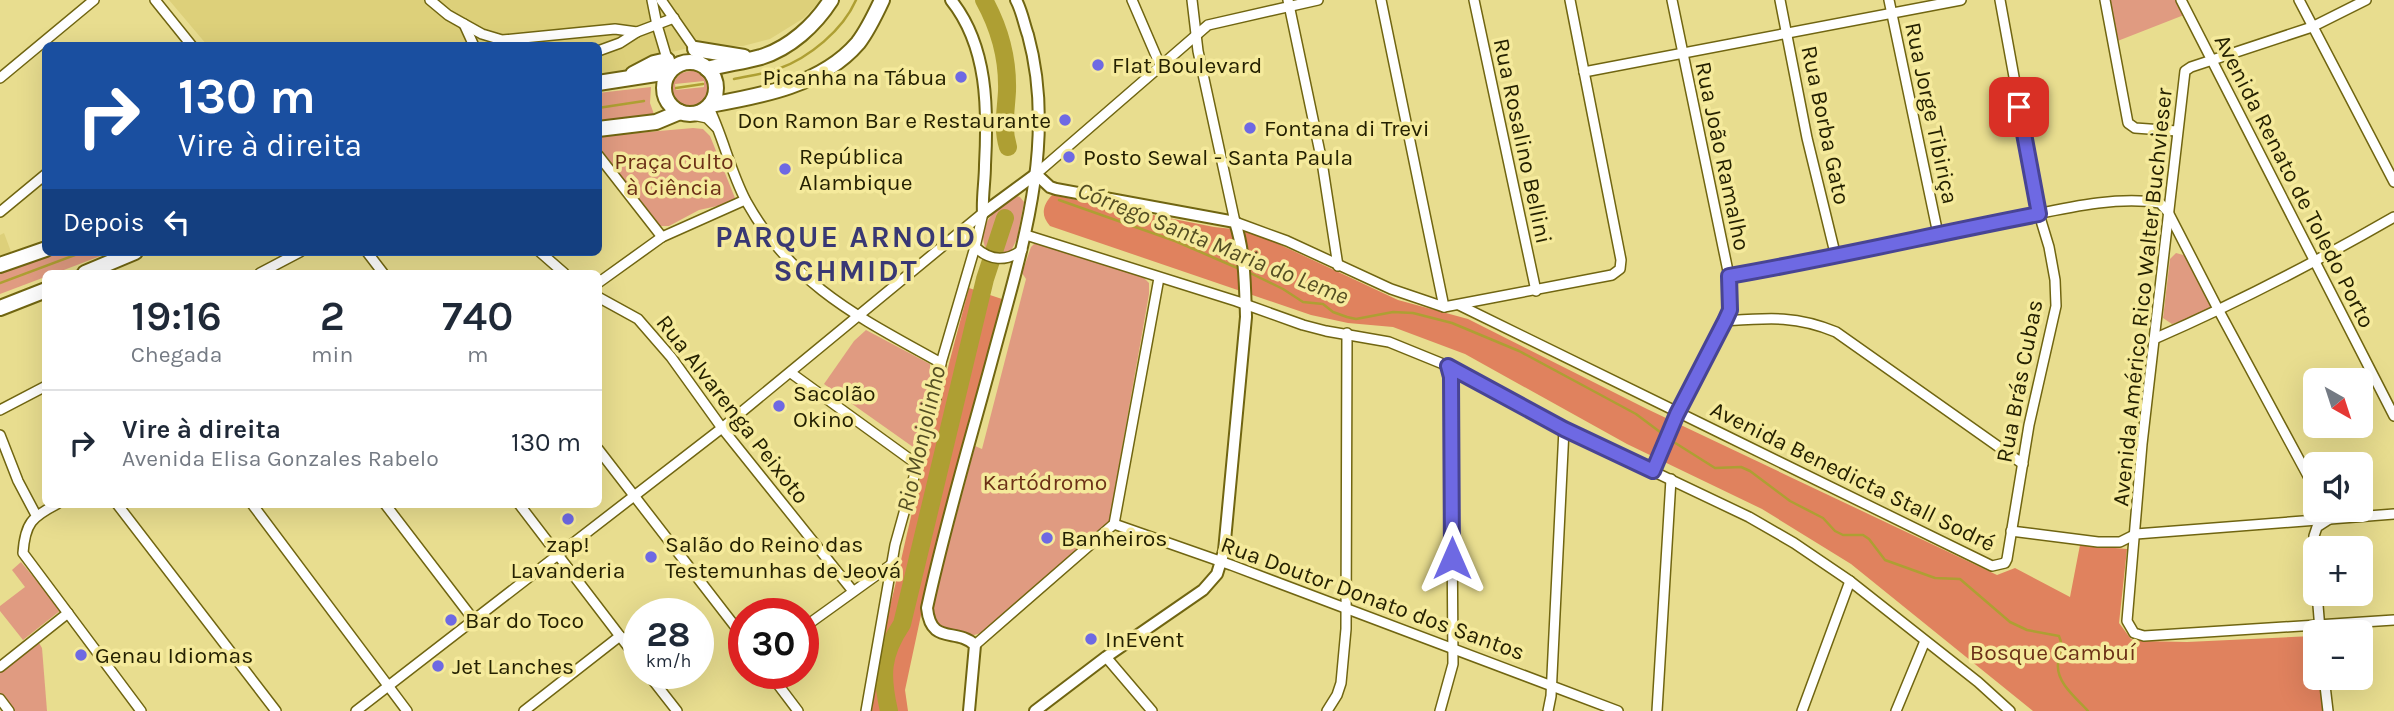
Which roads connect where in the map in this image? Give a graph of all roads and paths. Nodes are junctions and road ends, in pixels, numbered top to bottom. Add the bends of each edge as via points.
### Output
1 (94, 0) edge
2 (155, 0) edge
3 (430, 0) edge
4 (652, 0) edge
5 (660, 0) edge
6 (831, 0) edge
7 (882, 0) edge
8 (951, 0) edge
9 (1016, 0) edge
10 (1132, 0) edge
11 (1192, 0) edge
12 (1318, 0) edge
13 (1381, 0) edge
14 (1474, 0) edge
15 (1570, 0) edge
16 (1672, 0) edge
17 (1780, 0) edge
18 (1889, 0) edge
19 (1961, 0) edge
20 (2000, 0) edge
21 (2105, 0) edge
22 (2181, 0) edge
23 (2299, 0) edge
24 (2366, 0) edge
25 (1289, 3) edge
26 (1891, 12) junction
27 (674, 18) junction
28 (464, 24) junction
29 (657, 25) junction
30 (2312, 27) junction
31 (636, 32) junction
32 (1787, 33) junction
33 (1195, 34) junction
34 (43, 42) edge
35 (189, 42) edge
36 (472, 42) edge
37 (496, 42) edge
38 (506, 42) edge
39 (42, 43) edge
40 (695, 49) junction
41 (602, 50) edge
42 (1682, 53) junction
43 (752, 58) junction
44 (2212, 60) junction
45 (1160, 65) junction
46 (704, 66) junction
47 (669, 67) junction
48 (1584, 72) junction
49 (0, 78) edge
50 (602, 83) edge
51 (709, 106) junction
52 (684, 113) junction
53 (717, 128) junction
54 (602, 129) edge
55 (2177, 131) junction
56 (602, 160) edge
57 (1036, 174) junction
58 (42, 177) edge
59 (2394, 182) edge
60 (746, 200) junction
61 (0, 212) edge
62 (2168, 212) junction
63 (983, 213) junction
64 (2039, 214) junction
65 (2394, 217) edge
66 (1235, 222) junction
67 (1938, 233) junction
68 (1026, 235) junction
69 (662, 237) junction
70 (950, 239) junction
71 (975, 247) junction
72 (42, 250) edge
73 (1019, 253) junction
74 (125, 256) edge
75 (292, 256) edge
76 (370, 256) edge
77 (545, 256) edge
78 (1836, 257) junction
79 (2314, 263) junction
80 (0, 265) edge
81 (1338, 266) junction
82 (92, 270) edge
83 (266, 270) edge
84 (381, 270) edge
85 (561, 270) edge
86 (1729, 276) junction
87 (1159, 278) junction
88 (602, 280) edge
89 (1536, 291) junction
90 (42, 292) edge
91 (602, 299) edge
92 (1245, 304) junction
93 (1459, 305) junction
94 (1444, 307) junction
95 (0, 308) edge
96 (2219, 311) junction
97 (857, 317) junction
98 (1725, 321) junction
99 (1347, 333) junction
100 (2154, 339) junction
101 (941, 363) junction
102 (1448, 366) junction
103 (791, 373) junction
104 (42, 388) edge
105 (0, 410) edge
106 (1677, 414) junction
107 (2394, 416) edge
108 (722, 428) junction
109 (1564, 429) junction
110 (0, 435) edge
111 (602, 454) edge
112 (918, 462) junction
113 (2022, 464) junction
114 (2303, 467) edge
115 (1653, 471) junction
116 (1671, 479) junction
117 (634, 496) junction
118 (49, 508) edge
119 (120, 508) edge
120 (255, 508) edge
121 (388, 508) edge
122 (522, 508) edge
123 (2373, 514) edge
124 (2394, 514) edge
125 (36, 515) junction
126 (2303, 517) edge
127 (1114, 524) junction
128 (2011, 531) junction
129 (2136, 534) junction
130 (557, 555) junction
131 (1222, 562) junction
132 (2005, 563) joint
133 (892, 564) junction
134 (1850, 581) junction
135 (852, 590) junction
136 (1346, 609) junction
137 (68, 613) junction
138 (819, 616) edge
139 (728, 617) edge
140 (473, 619) junction
141 (2394, 620) edge
142 (2373, 623) edge
143 (2303, 630) edge
144 (620, 636) junction
145 (623, 640) edge
146 (1924, 641) junction
147 (975, 645) junction
148 (1453, 649) junction
149 (1105, 657) junction
150 (0, 667) edge
151 (390, 686) junction
152 (1552, 686) junction
153 (660, 689) edge
154 (781, 689) edge
155 (2326, 690) edge
156 (0, 699) edge
157 (1999, 707) edge
158 (9, 711) edge
159 (141, 711) edge
160 (276, 711) edge
161 (356, 711) edge
162 (407, 711) edge
163 (524, 711) edge
164 (677, 711) edge
165 (798, 711) edge
166 (866, 711) edge
167 (969, 711) edge
168 (1035, 711) edge
169 (1152, 711) edge
170 (1327, 711) edge
171 (1440, 711) edge
172 (1548, 711) edge
173 (1618, 711) edge
174 (1657, 711) edge
175 (1802, 711) edge
176 (1896, 711) edge
177 (2010, 711) edge
178 (2328, 711) edge

1 - 34 street
2 - 35 street
3 - 28 street
4 - 29 street
5 - 27 street
6 - 43 main road via 798,37
7 - 51 main road via 855,45 823,70 771,93
8 - 63 street via 974,37 983,81 987,131
9 - 57 street via 1033,55 1038,95
10 - 45 street
11 - 33 street
12 - 25 street
13 - 94 street
14 - 89 street, Rua Rosalino Bellini
15 - 48 street
16 - 42 street, Rua João Ramalho
17 - 32 street, Rua Borba Gato
18 - 26 street, Rua Jorge Tibiriça
19 - 26 street
20 - 64 street, Rua Brás Cubas
21 - 55 street via 2128,123 2135,128
22 - 44 street, Avenida Renato de Toledo Porto
23 - 30 street
24 - 30 street
25 - 33 street via 1208,24
25 - 81 street
26 - 32 street
26 - 67 street, Rua Jorge Tibiriça
27 - 29 street
27 - 40 street
28 - 36 street
28 - 37 street
29 - 31 street
29 - 47 street
30 - 44 street
30 - 59 street
31 - 38 street via 615,29
31 - 41 street
32 - 42 street
32 - 78 street, Rua Borba Gato
33 - 45 street
33 - 66 street
39 - 49 street
40 - 43 main road
40 - 46 street
42 - 48 street
42 - 86 street, Rua João Ramalho
43 - 46 main road
44 - 55 street, Avenida Américo Rico Walter Buchvieser via 2185,71
44 - 79 street, Avenida Renato de Toledo Porto
45 - 57 street
46 - 47 main road via 687,62
46 - 51 main road via 716,90
47 - 50 main road
47 - 52 main road via 664,95
48 - 89 street via 1620,269 1612,275
51 - 52 main road
51 - 53 street
52 - 53 street via 707,118
52 - 54 main road via 656,122
53 - 60 street
55 - 62 street, Avenida Américo Rico Walter Buchvieser
56 - 69 street
57 - 63 street
57 - 66 street via 1056,189
57 - 68 street
58 - 61 street
60 - 69 street
60 - 97 street via 799,272
62 - 64 street via 2160,203 2123,200
62 - 96 street
62 - 100 street, Avenida Américo Rico Walter Buchvieser
63 - 70 street
63 - 71 street
64 - 67 street
64 - 113 street, Rua Brás Cubas via 2051,258 2056,306
65 - 79 street
66 - 81 street
66 - 92 street
67 - 78 street
68 - 73 street
68 - 87 street
69 - 88 street
70 - 71 street via 970,237
70 - 97 street
71 - 73 street via 989,257 1003,259
71 - 101 street
72 - 80 main road
73 - 147 street via 927,608 932,628
74 - 82 main road
75 - 83 street
76 - 84 street
77 - 85 street
78 - 86 street
79 - 96 street
79 - 107 street, Avenida Renato de Toledo Porto
81 - 94 street
86 - 98 street, Rua João Ramalho via 1730,310
87 - 92 street
87 - 127 street
89 - 93 street
90 - 95 main road
91 - 108 street, Rua Alvarenga Peixoto via 638,319
92 - 99 street via 1326,331
92 - 131 street
93 - 94 street
93 - 106 street, Avenida Benedicta Stall Sodré
96 - 100 street
96 - 114 street
97 - 101 street
97 - 103 street
98 - 106 street, Rua João Ramalho
98 - 113 street via 1784,317 1836,332
99 - 102 street via 1396,344
99 - 136 street
100 - 129 street, Avenida Américo Rico Walter Buchvieser
101 - 112 street
102 - 109 street
102 - 148 street
103 - 108 street
103 - 112 street
104 - 105 street
106 - 115 street, Rua João Ramalho
106 - 132 street, Avenida Benedicta Stall Sodré via 1992,566
108 - 117 street
108 - 135 street, Rua Alvarenga Peixoto
109 - 115 street
109 - 152 street
110 - 125 street
111 - 117 street
112 - 133 street
113 - 128 street, Rua Brás Cubas
115 - 116 street
116 - 134 street via 1749,517
116 - 174 street
117 - 130 street
117 - 139 street
118 - 125 street
119 - 160 street
120 - 151 street
121 - 140 street
122 - 130 street
123 - 124 street
125 - 137 street via 26,530 23,553
126 - 129 street
127 - 131 street, Rua Doutor Donato dos Santos
127 - 147 street
128 - 129 street via 2098,542 2120,542
128 - 132 street, Rua Brás Cubas
129 - 143 street, Avenida Américo Rico Walter Buchvieser via 2127,615 2134,633
130 - 140 street
130 - 144 street
131 - 136 street, Rua Doutor Donato dos Santos
131 - 149 street via 1203,590
133 - 135 street
133 - 166 street
134 - 146 street
134 - 175 street
135 - 138 street
136 - 148 street, Rua Doutor Donato dos Santos
136 - 170 street via 1341,683
137 - 150 street
137 - 159 street
140 - 151 street
141 - 142 street
144 - 145 street
144 - 163 street
146 - 157 street
146 - 176 street
147 - 167 street
148 - 152 street, Rua Doutor Donato dos Santos
148 - 171 street via 1451,680
149 - 168 street
149 - 169 street
151 - 161 street
151 - 162 street
152 - 172 street
152 - 173 street, Rua Doutor Donato dos Santos
153 - 164 street
154 - 165 street
155 - 178 street
156 - 158 street
157 - 177 street

